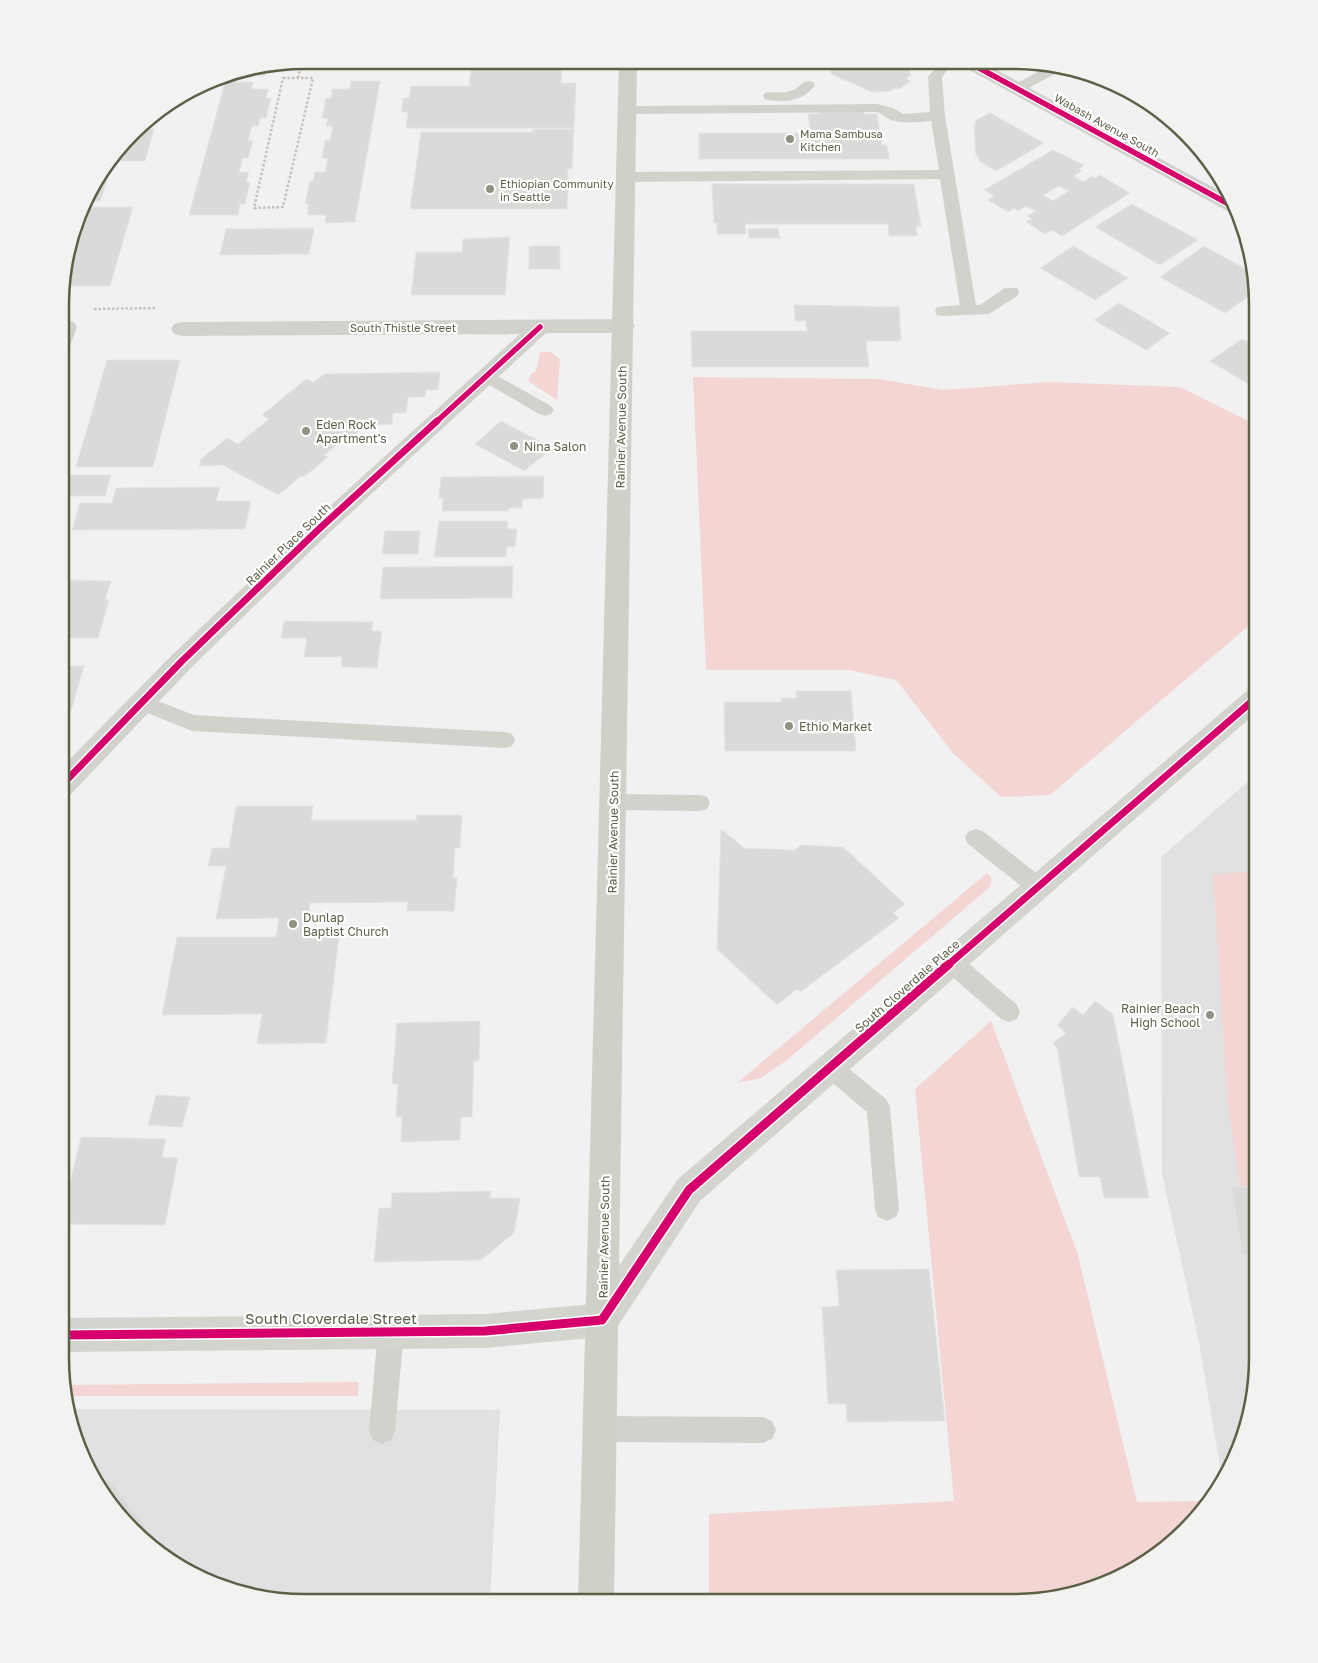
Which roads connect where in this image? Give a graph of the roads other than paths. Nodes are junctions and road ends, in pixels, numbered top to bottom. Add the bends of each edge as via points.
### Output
1 (628, 69) edge
2 (941, 69) edge
3 (981, 69) edge
4 (1049, 72) edge
5 (808, 84) dead end
6 (1018, 88) junction
7 (627, 103) junction
8 (938, 116) junction
9 (948, 174) junction
10 (626, 177) junction
11 (1226, 203) edge
12 (1011, 292) dead end
13 (969, 310) junction
14 (943, 311) dead end
15 (624, 326) junction
16 (540, 327) junction
17 (182, 328) road end
18 (487, 376) junction
19 (545, 410) dead end
20 (142, 703) junction
21 (1249, 704) edge
22 (505, 740) dead end
23 (69, 778) edge
24 (613, 802) junction
25 (700, 803) dead end
26 (976, 838) dead end
27 (1038, 887) junction
28 (951, 962) junction
29 (1009, 1012) dead end
30 (830, 1067) junction
31 (887, 1209) dead end
32 (602, 1320) junction
33 (391, 1331) junction
34 (69, 1334) edge
35 (601, 1429) junction
36 (763, 1430) dead end
37 (382, 1431) dead end
38 (596, 1594) edge

1 - 7 main road, Rainier Avenue South
2 - 8 lane via 935,77
3 - 6 street, Wabash Avenue South
4 - 6 lane
5 - 7 lane via 795,96
6 - 11 street, Wabash Avenue South
7 - 8 lane via 877,108 903,118
7 - 10 main road, Rainier Avenue South
8 - 9 lane
9 - 10 lane
9 - 13 lane
10 - 15 main road, Rainier Avenue South
12 - 13 lane via 983,310
13 - 14 lane
15 - 16 street, South Thistle Street
15 - 24 main road, Rainier Avenue South
16 - 17 street, South Thistle Street
16 - 18 street, Rainier Place South
18 - 19 lane
18 - 20 street, Rainier Place South via 319,529
20 - 22 lane via 192,723
20 - 23 street, Rainier Place South
21 - 27 street, South Cloverdale Place
24 - 25 lane
24 - 32 main road, Rainier Avenue South
26 - 27 lane
27 - 28 street, South Cloverdale Place
28 - 29 lane
28 - 30 street, South Cloverdale Place
30 - 31 lane via 878,1107
30 - 32 street, South Cloverdale Place via 688,1190
32 - 33 street, South Cloverdale Street via 486,1331
32 - 35 main road, Rainier Avenue South
33 - 34 street, South Cloverdale Street
33 - 37 lane
35 - 36 lane
35 - 38 main road, Rainier Avenue South

